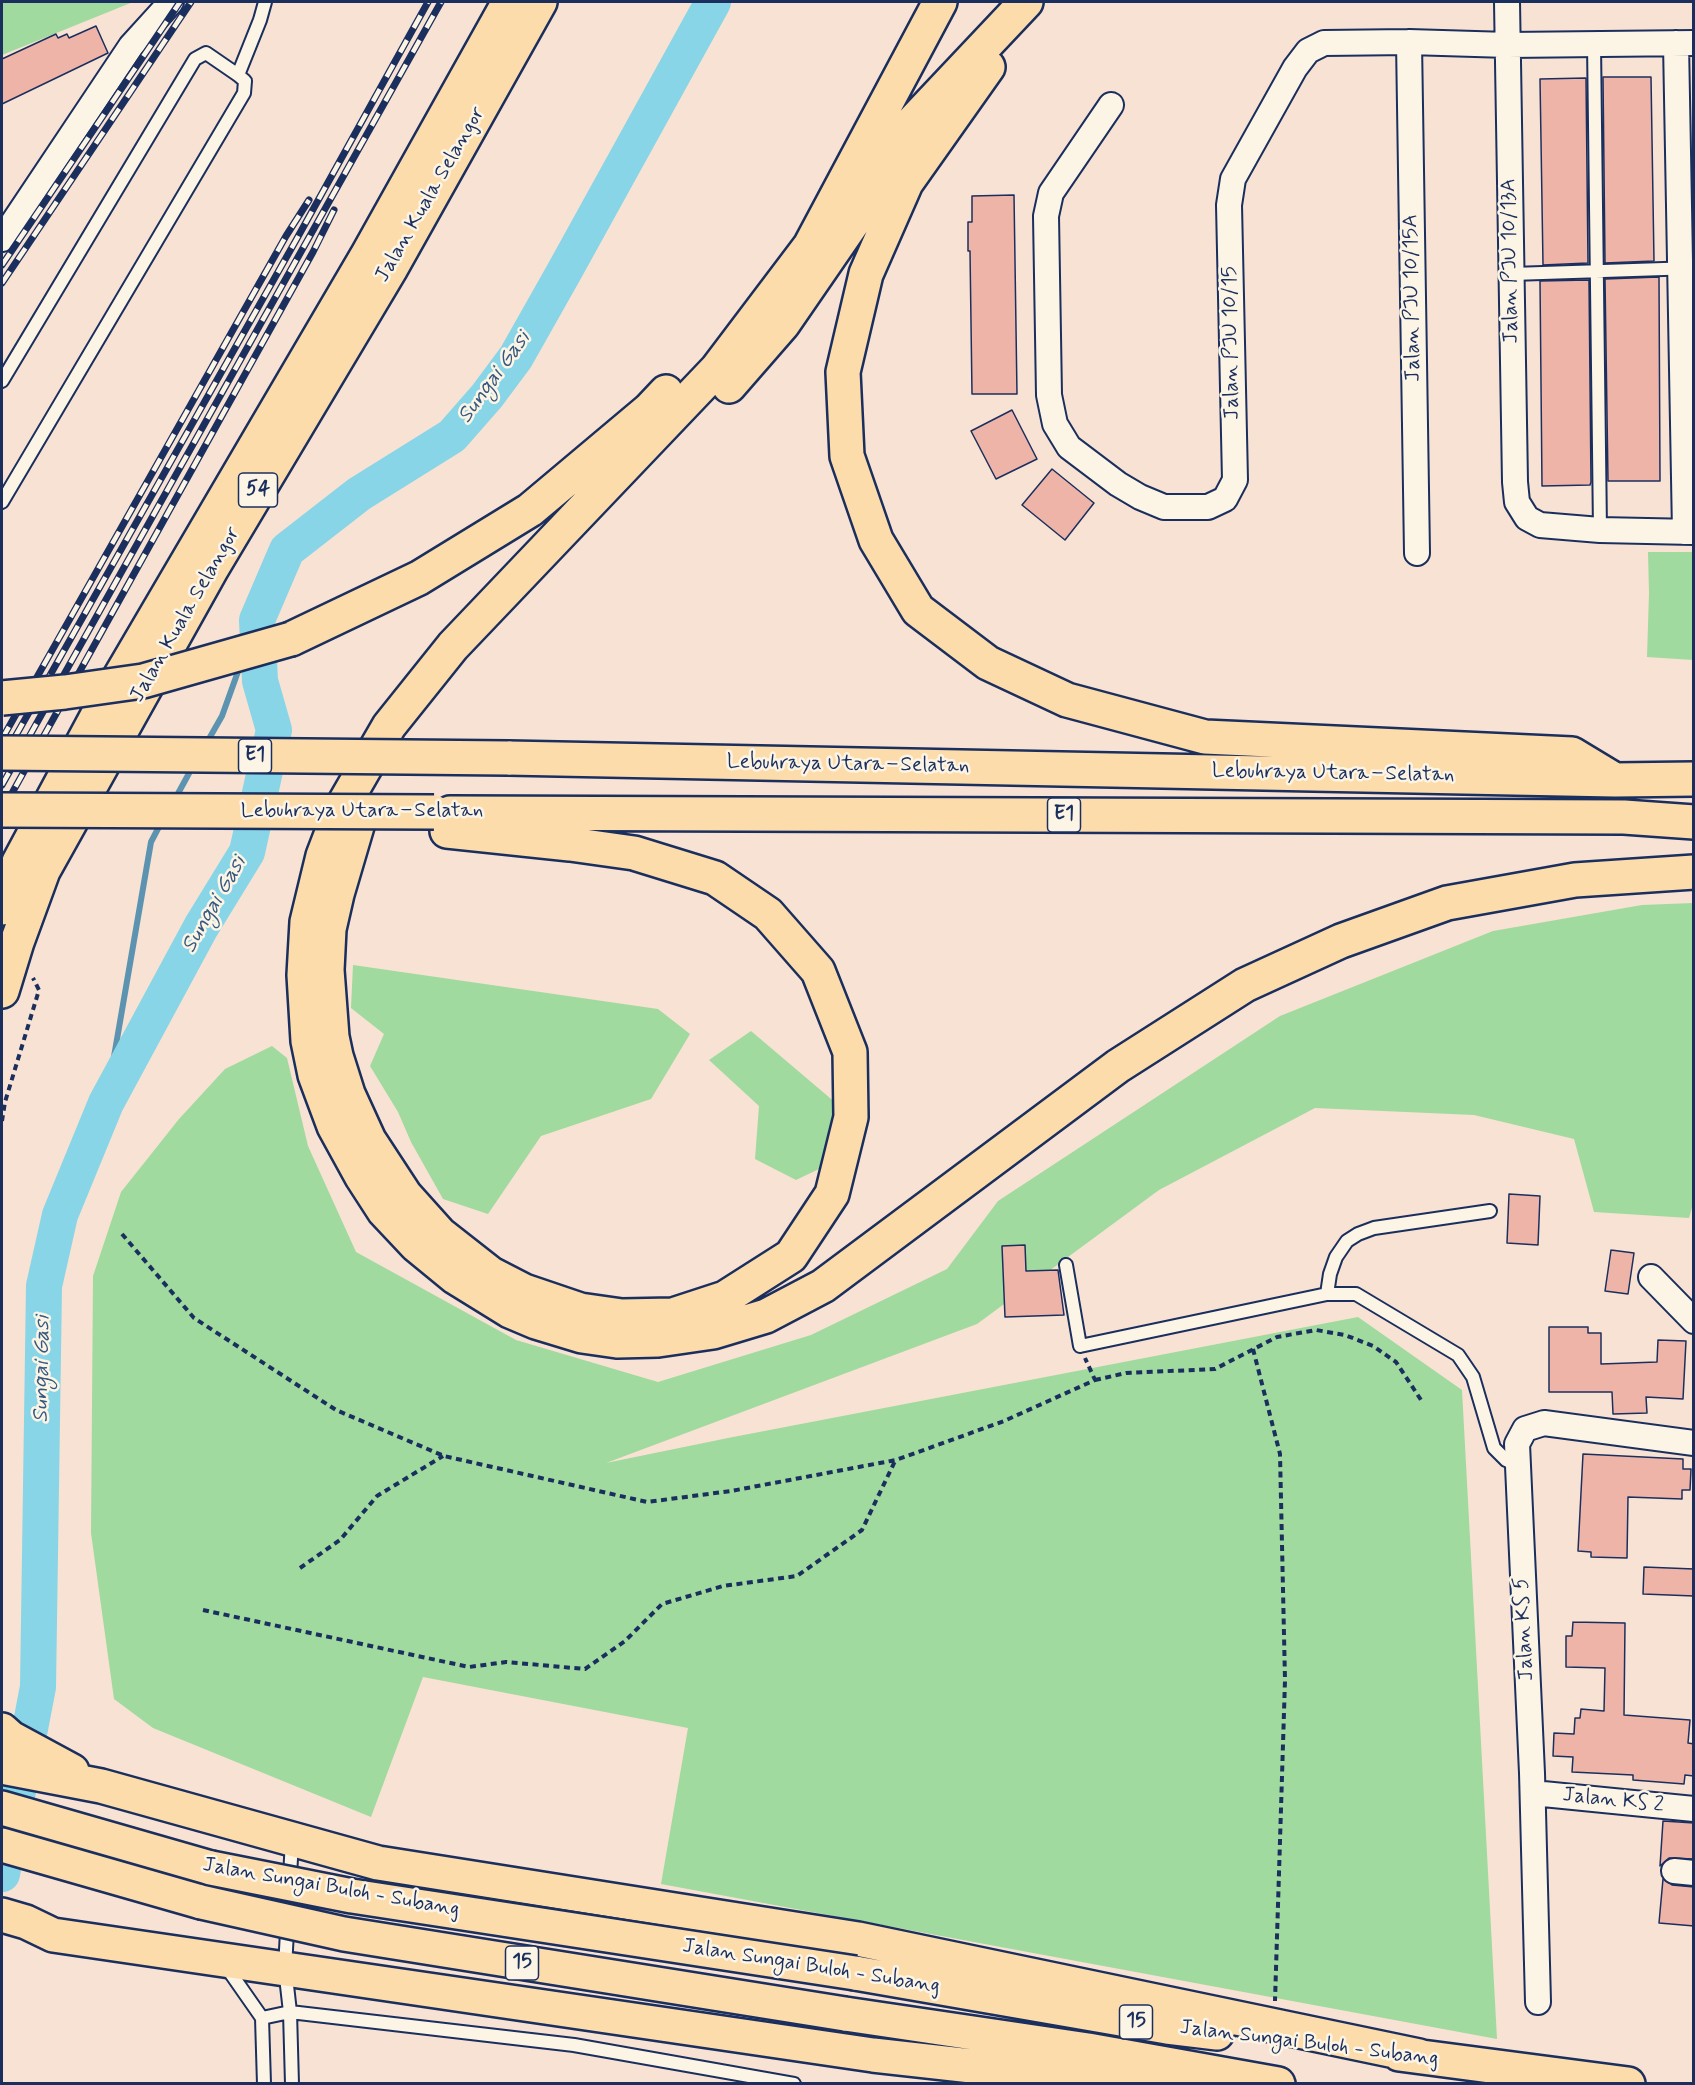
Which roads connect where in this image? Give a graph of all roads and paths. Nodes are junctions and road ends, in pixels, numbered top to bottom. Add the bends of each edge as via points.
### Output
1 (171, 2) edge
2 (265, 2) edge
3 (509, 2) edge
4 (540, 2) edge
5 (940, 2) edge
6 (1026, 2) edge
7 (1034, 2) edge
8 (1507, 2) edge
9 (1409, 42) junction
10 (1685, 43) edge
11 (1594, 44) junction
12 (1508, 45) junction
13 (238, 75) junction
14 (1111, 105) dead end
15 (863, 144) junction
16 (2, 238) edge
17 (1687, 268) edge
18 (1597, 271) junction
19 (1512, 274) junction
20 (2, 381) edge
21 (2, 502) edge
22 (1600, 530) junction
23 (1689, 532) edge
24 (1417, 553) dead end
25 (2, 698) edge
26 (2, 753) edge
27 (1694, 779) edge
28 (1615, 780) junction
29 (2, 810) edge
30 (441, 822) junction
31 (1694, 822) edge
32 (1694, 872) edge
33 (2, 908) edge
34 (17, 942) junction
35 (2, 991) edge
36 (2, 1121) edge
37 (1490, 1211) dead end
38 (122, 1234) dead end
39 (1066, 1265) dead end
40 (1651, 1277) dead end
41 (1327, 1294) junction
42 (1694, 1320) edge
43 (1080, 1346) junction
44 (1253, 1349) junction
45 (1095, 1380) junction
46 (1423, 1403) dead end
47 (1694, 1443) edge
48 (444, 1456) junction
49 (896, 1460) junction
50 (1517, 1465) junction
51 (300, 1568) dead end
52 (203, 1610) dead end
53 (5, 1745) edge
54 (1533, 1793) junction
55 (2, 1808) edge
56 (1694, 1809) edge
57 (292, 1839) junction
58 (2, 1845) edge
59 (2, 1916) edge
60 (54, 1935) junction
61 (2, 1939) edge
62 (221, 1959) junction
63 (285, 1968) junction
64 (1538, 2002) dead end
65 (290, 2012) junction
66 (262, 2018) junction
67 (1274, 2026) junction
68 (1419, 2056) junction
69 (264, 2084) edge
70 (292, 2084) edge
71 (794, 2084) edge
72 (1164, 2084) edge
73 (1278, 2084) edge
74 (1628, 2084) edge

1 - 16 street via 131,46
2 - 13 lane
3 - 33 highway, Jalan Kuala Selangor / 54 via 368,254 101,709 19,862
4 - 34 highway, Jalan Kuala Selangor / 54 via 391,268 126,718 43,871
5 - 15 highway
6 - 30 highway via 909,126 856,218 783,324 723,393 499,626 415,722 369,788 331,918 327,947 329,1011 336,1056 348,1094 369,1140 405,1195 440,1234 491,1274 524,1291 580,1310 646,1317 685,1312 725,1298 790,1256 832,1194 851,1117 850,1052 819,971 768,914 715,878 634,853
7 - 28 highway via 906,183 866,273 843,372 847,456 876,540 918,610 988,663 1067,700 1205,737 1572,754
8 - 12 street, Jalan PJU 10/13A
9 - 12 street, Jalan PJU 10/15
9 - 14 street, Jalan PJU 10/15 via 1324,43 1308,51 1233,179 1229,205 1235,480 1226,499 1208,507 1164,507 1140,497 1069,447 1055,424 1049,395 1046,216 1051,193
9 - 24 street, Jalan PJU 10/15A
10 - 11 street, Jalan PJU 10/15
10 - 17 street
11 - 12 street, Jalan PJU 10/15
11 - 18 lane
12 - 19 street, Jalan PJU 10/13A
13 - 20 lane via 206,53 195,59
13 - 21 lane via 245,81 244,93
15 - 25 highway, bridge via 746,305 649,410 530,510 419,578 291,639 143,681
15 - 32 highway via 810,246 717,369 453,646 389,726 341,809 323,856 306,922 304,975 309,1048 325,1104 347,1152 384,1211 416,1245 455,1277 510,1311 582,1336 616,1341 669,1339 766,1317 823,1286 1118,1066 1245,985 1341,941 1447,903 1575,880
17 - 18 lane
17 - 23 street
18 - 19 lane
18 - 22 lane
19 - 22 street, Jalan PJU 10/13A via 1517,502 1527,518 1540,525
22 - 23 street
26 - 28 highway, Lebuhraya Utara–Selatan / E1, bridge via 507,758
27 - 28 highway, Lebuhraya Utara–Selatan / E1
29 - 30 highway, Lebuhraya Utara–Selatan / E1, bridge via 291,812
30 - 31 highway, Lebuhraya Utara–Selatan / E1 via 1612,817
34 - 35 highway, Jalan Kuala Selangor / 54
34 - 36 path via 39,990
37 - 41 lane via 1374,1228 1358,1234 1347,1241 1336,1257
38 - 48 path via 194,1318 336,1410
39 - 43 lane
40 - 42 street
41 - 43 lane
41 - 50 lane via 1356,1294 1458,1355 1473,1377 1494,1448
43 - 45 path
44 - 45 path via 1215,1369 1126,1373
44 - 46 path via 1277,1337 1316,1330 1345,1335 1373,1346 1396,1362
44 - 67 path via 1280,1454 1285,1680
45 - 49 path via 1004,1420
47 - 50 street, Jalan KS 5 via 1544,1423 1525,1430 1517,1444
48 - 49 path via 647,1503
48 - 51 path via 377,1496 340,1540
49 - 52 path via 862,1530 797,1576 723,1586 662,1604 625,1641 585,1669 506,1662 469,1666
50 - 54 street, Jalan KS 5
53 - 57 highway via 101,1786
54 - 56 street, Jalan KS 2
54 - 64 street, Jalan KS 5
55 - 68 highway, Jalan Sungai Buloh - Subang / 15, bridge via 211,1868 352,1896 855,1973 1167,2028
57 - 63 lane
57 - 67 highway via 378,1863 858,1939
58 - 73 highway, Jalan Sungai Buloh - Subang / 15, bridge via 201,1902 344,1934 1088,2049
59 - 60 highway
60 - 61 highway via 21,1942
60 - 62 highway
62 - 63 highway
62 - 66 lane
63 - 65 lane
63 - 72 highway via 873,2055
65 - 66 lane
65 - 70 lane
65 - 71 lane via 574,2045
66 - 69 lane
67 - 68 highway
68 - 74 highway, Jalan Sungai Buloh - Subang / 15

